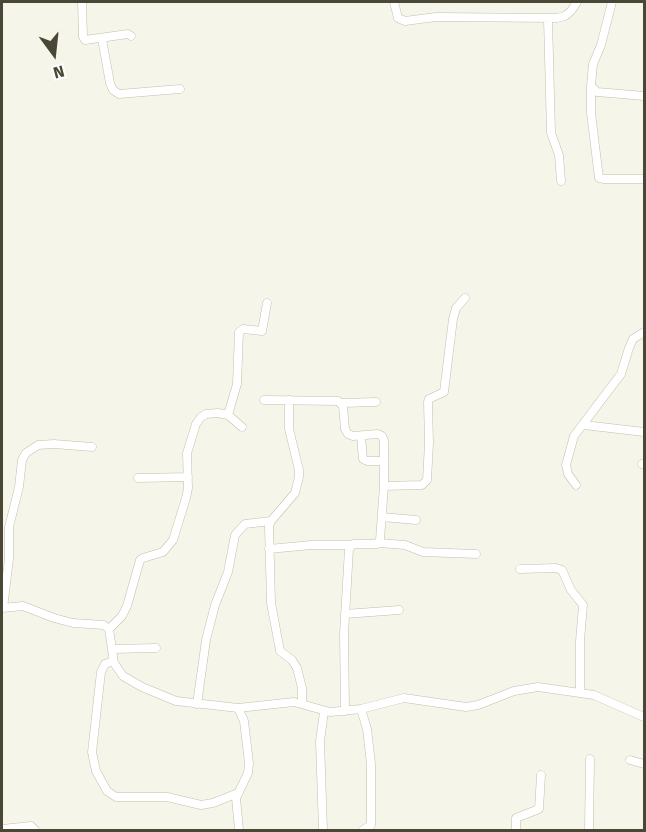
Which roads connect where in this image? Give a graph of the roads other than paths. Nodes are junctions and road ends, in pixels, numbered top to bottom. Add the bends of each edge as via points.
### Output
1 (82, 2) edge
2 (394, 2) edge
3 (577, 2) edge
4 (612, 2) edge
5 (548, 19) junction
6 (131, 36) dead end
7 (102, 39) junction
8 (591, 86) junction
9 (180, 89) dead end
10 (645, 96) edge
11 (645, 179) edge
12 (561, 181) dead end
13 (465, 298) dead end
14 (267, 303) dead end
15 (645, 332) edge
16 (264, 400) dead end
17 (289, 400) junction
18 (376, 402) dead end
19 (342, 403) junction
20 (228, 415) junction
21 (584, 425) junction
22 (242, 426) dead end
23 (645, 432) edge
24 (361, 436) junction
25 (92, 447) dead end
26 (384, 461) junction
27 (188, 477) junction
28 (138, 478) dead end
29 (576, 485) dead end
30 (384, 486) junction
31 (382, 518) junction
32 (416, 520) dead end
33 (271, 521) junction
34 (378, 543) junction
35 (350, 545) junction
36 (269, 549) junction
37 (476, 554) dead end
38 (5, 555) edge
39 (520, 568) dead end
40 (2, 608) edge
41 (399, 610) dead end
42 (345, 614) junction
43 (109, 629) junction
44 (156, 648) dead end
45 (112, 649) junction
46 (113, 661) junction
47 (580, 692) junction
48 (302, 703) junction
49 (197, 704) junction
50 (238, 708) junction
51 (361, 709) junction
52 (345, 711) junction
53 (324, 712) junction
54 (645, 717) edge
55 (590, 759) dead end
56 (630, 760) dead end
57 (645, 764) edge
58 (541, 775) dead end
59 (238, 793) junction
60 (2, 829) edge
61 (35, 831) edge
62 (239, 831) edge
63 (323, 831) edge
64 (363, 831) edge
65 (516, 831) edge
66 (590, 831) edge

1 - 7 street via 82,37 89,41
2 - 5 street via 398,18 405,21 436,17
3 - 5 street via 565,16
4 - 8 street via 593,64
5 - 12 street via 552,133
6 - 7 street
7 - 9 street via 112,90 118,94
8 - 10 street via 597,92
8 - 11 street via 598,178
13 - 30 street via 453,319 444,392 428,402 427,480 422,485
14 - 20 street via 262,331 243,328 239,332 237,384
15 - 21 street via 633,339 621,374
16 - 17 street
17 - 19 street
17 - 33 street via 289,429 299,470 298,486
18 - 19 street
19 - 24 street via 345,429 348,434
20 - 22 street
20 - 27 street via 206,414 196,424 187,453
21 - 23 street
21 - 29 street via 574,436 566,465
24 - 26 street via 363,459
24 - 26 street via 382,436
25 - 38 street via 45,444 26,453
26 - 30 street
27 - 28 street
27 - 43 street via 173,540 163,552 140,560 127,606
30 - 31 street
31 - 32 street
31 - 34 street
33 - 36 street
33 - 49 street via 245,524 236,535 206,640
34 - 35 street
34 - 37 street via 405,545 423,552
35 - 36 street
35 - 42 street
36 - 48 street via 271,603 280,651 297,668
38 - 40 street
39 - 47 street via 562,570 583,605
40 - 43 street via 23,606 54,618
41 - 42 street
42 - 52 street
43 - 45 street
44 - 45 street
45 - 46 street
46 - 49 street via 123,676 142,687
46 - 59 street via 105,664 101,672 92,752 96,771 108,791 117,797 167,797 201,806
47 - 51 street via 538,687 478,705 404,698
47 - 54 street via 604,698
48 - 50 street
48 - 53 street
49 - 50 street
50 - 59 street via 244,721 249,763
51 - 52 street
51 - 64 street via 371,764 371,825
52 - 53 street
53 - 63 street via 320,741
55 - 66 street
56 - 57 street
58 - 65 street via 539,809 516,819
59 - 62 street
60 - 61 street via 31,826

